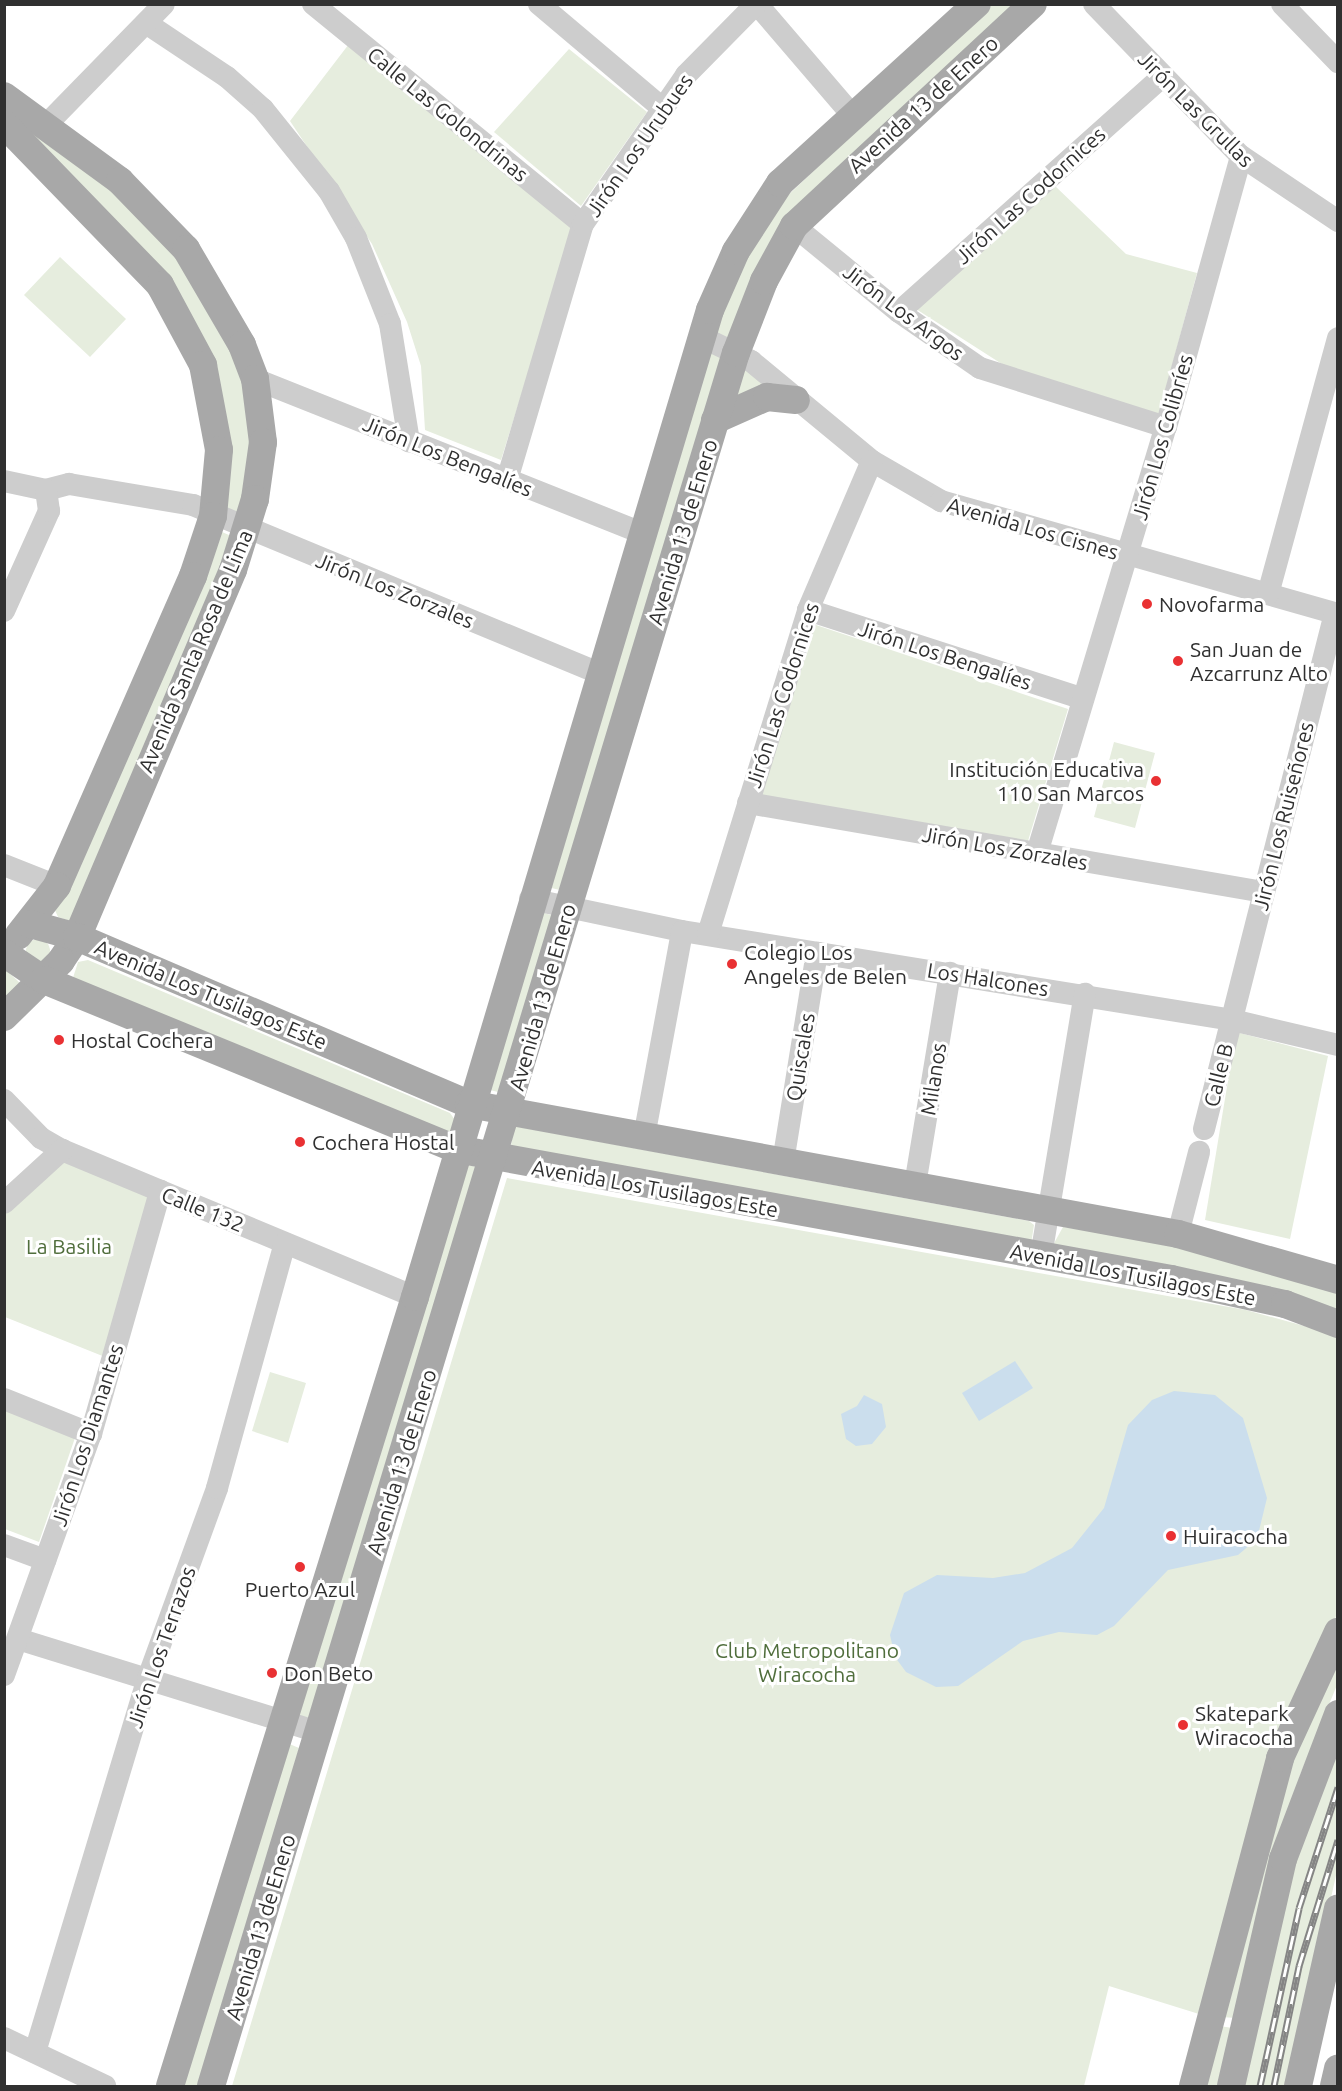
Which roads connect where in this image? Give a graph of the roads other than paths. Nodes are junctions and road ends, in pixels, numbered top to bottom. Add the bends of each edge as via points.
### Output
1 (164, 4) edge
2 (313, 4) edge
3 (539, 4) edge
4 (756, 4) edge
5 (977, 4) edge
6 (1033, 4) edge
7 (1094, 4) edge
8 (1282, 4) edge
9 (147, 23) junction
10 (1338, 62) edge
11 (1162, 77) junction
12 (4, 96) edge
13 (661, 107) junction
14 (853, 116) junction
15 (4, 124) edge
16 (45, 126) junction
17 (1241, 156) junction
18 (1338, 221) edge
19 (583, 224) junction
20 (795, 226) junction
21 (899, 312) junction
22 (702, 337) junction
23 (1338, 338) edge
24 (736, 353) junction
25 (255, 380) junction
26 (796, 399) junction
27 (716, 420) junction
28 (1166, 427) junction
29 (409, 441) junction
30 (872, 461) junction
31 (507, 480) junction
32 (4, 482) edge
33 (46, 490) junction
34 (213, 516) junction
35 (246, 529) junction
36 (642, 533) junction
37 (1127, 556) junction
38 (1268, 594) junction
39 (4, 610) edge
40 (808, 610) junction
41 (1336, 613) edge
42 (588, 668) junction
43 (1083, 699) junction
44 (748, 803) junction
45 (1036, 853) junction
46 (4, 865) edge
47 (57, 886) junction
48 (1263, 892) junction
49 (530, 899) junction
50 (568, 908) junction
51 (30, 924) junction
52 (682, 931) junction
53 (708, 934) junction
54 (77, 937) junction
55 (4, 952) edge
56 (817, 953) junction
57 (950, 973) junction
58 (44, 980) junction
59 (1085, 994) junction
60 (4, 1017) edge
61 (1232, 1020) junction
62 (1338, 1045) edge
63 (4, 1100) edge
64 (470, 1104) junction
65 (508, 1112) junction
66 (1204, 1129) dead end
67 (644, 1137) junction
68 (456, 1149) junction
69 (62, 1150) junction
70 (1198, 1152) dead end
71 (494, 1159) junction
72 (783, 1162) junction
73 (915, 1185) junction
74 (160, 1191) junction
75 (4, 1203) edge
76 (1047, 1210) junction
77 (1179, 1234) junction
78 (285, 1243) junction
79 (1041, 1256) junction
80 (1338, 1280) edge
81 (415, 1297) junction
82 (1338, 1324) edge
83 (4, 1399) edge
84 (91, 1434) junction
85 (4, 1545) edge
86 (45, 1560) junction
87 (1338, 1632) edge
88 (18, 1639) junction
89 (4, 1675) edge
90 (148, 1678) junction
91 (1338, 1714) edge
92 (282, 1719) junction
93 (319, 1732) junction
94 (1338, 1908) edge
95 (4, 2038) edge
96 (35, 2052) junction
97 (1338, 2068) edge
98 (105, 2086) edge
99 (170, 2086) edge
100 (211, 2086) edge
101 (1193, 2086) edge
102 (1231, 2086) edge
103 (1298, 2086) edge
104 (1334, 2086) edge

1 - 9 street
2 - 19 street, Calle Las Golondrinas
3 - 13 street
4 - 13 street, Jirón Los Urubues
4 - 14 street
5 - 14 main road, Avenida 13 de Enero
6 - 20 main road, Avenida 13 de Enero
7 - 11 street, Jirón Las Grullas
8 - 10 street
9 - 16 street
9 - 29 street via 227,77 262,109 329,191 356,238 390,324
11 - 17 street, Jirón Las Grullas
11 - 21 street, Jirón Las Codornices
12 - 16 main road, Avenida Santa Rosa de Lima
13 - 19 street, Jirón Los Urubues
14 - 22 main road, Avenida 13 de Enero via 780,183 754,218
15 - 34 main road, Avenida Santa Rosa de Lima via 71,198 139,260 191,339 216,417 219,450
16 - 25 main road, Avenida Santa Rosa de Lima via 120,181 186,249 232,324
17 - 18 street, Jirón Las Grullas
17 - 28 street, Jirón Los Colibríes
19 - 31 street, Jirón Los Urubues
20 - 21 street, Jirón Los Argos
20 - 24 main road, Avenida 13 de Enero via 764,280
21 - 28 street, Jirón Los Argos via 997,375
22 - 24 street, Avenida Los Cisnes
22 - 36 main road, Avenida 13 de Enero
23 - 38 street
24 - 26 street, Avenida Los Cisnes
24 - 27 main road, Avenida 13 de Enero
25 - 29 street, Jirón Los Bengalíes
25 - 35 main road, Avenida Santa Rosa de Lima via 263,442
26 - 27 main road via 766,397
26 - 30 street, Avenida Los Cisnes
27 - 50 main road, Avenida 13 de Enero
28 - 37 street, Jirón Los Colibríes
29 - 31 street, Jirón Los Bengalíes
30 - 37 street, Avenida Los Cisnes via 963,510
30 - 40 street, Jirón Las Codornices
31 - 36 street, Jirón Los Bengalíes
32 - 33 street
33 - 34 street, Jirón Los Zorzales via 69,484 193,505
33 - 39 street via 49,511
34 - 35 street, Jirón Los Zorzales
34 - 47 main road, Avenida Santa Rosa de Lima via 193,576
35 - 42 street, Jirón Los Zorzales
35 - 54 main road, Avenida Santa Rosa de Lima
36 - 42 main road, Avenida 13 de Enero
37 - 38 street, Avenida Los Cisnes
37 - 43 street, Jirón Los Colibríes
38 - 41 street, Avenida Los Cisnes
40 - 43 street, Jirón Los Bengalíes
40 - 44 street, Jirón Las Codornices
41 - 48 street, Jirón Los Ruiseñores
42 - 49 main road, Avenida 13 de Enero
43 - 45 street, Jirón Los Colibríes
44 - 45 street, Jirón Los Zorzales
44 - 53 street, Jirón Las Codornices
45 - 48 street, Jirón Los Zorzales
46 - 47 street
47 - 51 main road, Avenida Santa Rosa de Lima
48 - 61 street, Jirón Los Ruiseñores
49 - 50 street, Los Halcones
49 - 64 main road, Avenida 13 de Enero
50 - 52 street, Los Halcones
50 - 65 main road, Avenida 13 de Enero
51 - 54 main road, Avenida Los Tusilagos Este
51 - 55 main road, Avenida Santa Rosa de Lima
52 - 53 street, Los Halcones
52 - 67 street
53 - 56 street, Los Halcones
54 - 58 main road, Avenida Santa Rosa de Lima
54 - 64 main road, Avenida Los Tusilagos Este
55 - 58 main road, Avenida Los Tusilagos Este
56 - 57 street, Los Halcones
56 - 72 street, Quiscales
57 - 59 street, Los Halcones
57 - 73 street, Milanos
58 - 60 main road, Avenida Santa Rosa de Lima
58 - 68 main road, Avenida Los Tusilagos Este
59 - 61 street, Los Halcones
59 - 76 street
61 - 62 street, Los Halcones
61 - 66 street, Calle B
63 - 69 street, Calle 132 via 40,1138
64 - 65 main road, Avenida Los Tusilagos Este
64 - 68 main road, Avenida 13 de Enero
65 - 67 main road, Avenida Los Tusilagos Este
65 - 71 main road, Avenida 13 de Enero
67 - 72 main road, Avenida Los Tusilagos Este
68 - 71 main road, Avenida Los Tusilagos Este
68 - 81 main road, Avenida 13 de Enero
69 - 74 street, Calle 132
69 - 75 street
70 - 77 street
71 - 79 main road, Avenida Los Tusilagos Este
71 - 93 main road, Avenida 13 de Enero
72 - 73 main road, Avenida Los Tusilagos Este
73 - 76 main road, Avenida Los Tusilagos Este
74 - 78 street, Calle 132
74 - 84 street, Jirón Los Diamantes
76 - 77 main road, Avenida Los Tusilagos Este
76 - 79 street
77 - 80 main road, Avenida Los Tusilagos Este
78 - 81 street, Calle 132
78 - 90 street, Jirón Los Terrazos via 217,1488
79 - 82 main road, Avenida Los Tusilagos Este via 1266,1299
81 - 92 main road, Avenida 13 de Enero
83 - 84 street
84 - 86 street, Jirón Los Diamantes
85 - 86 street
86 - 88 street, Jirón Los Diamantes
87 - 101 main road via 1280,1758
88 - 89 street, Jirón Los Diamantes
88 - 90 street
90 - 92 street
90 - 96 street, Jirón Los Terrazos
91 - 102 main road via 1283,1859
92 - 93 street
92 - 99 main road, Avenida 13 de Enero
93 - 100 main road, Avenida 13 de Enero
94 - 103 main road
95 - 96 street
96 - 98 street
97 - 104 main road

